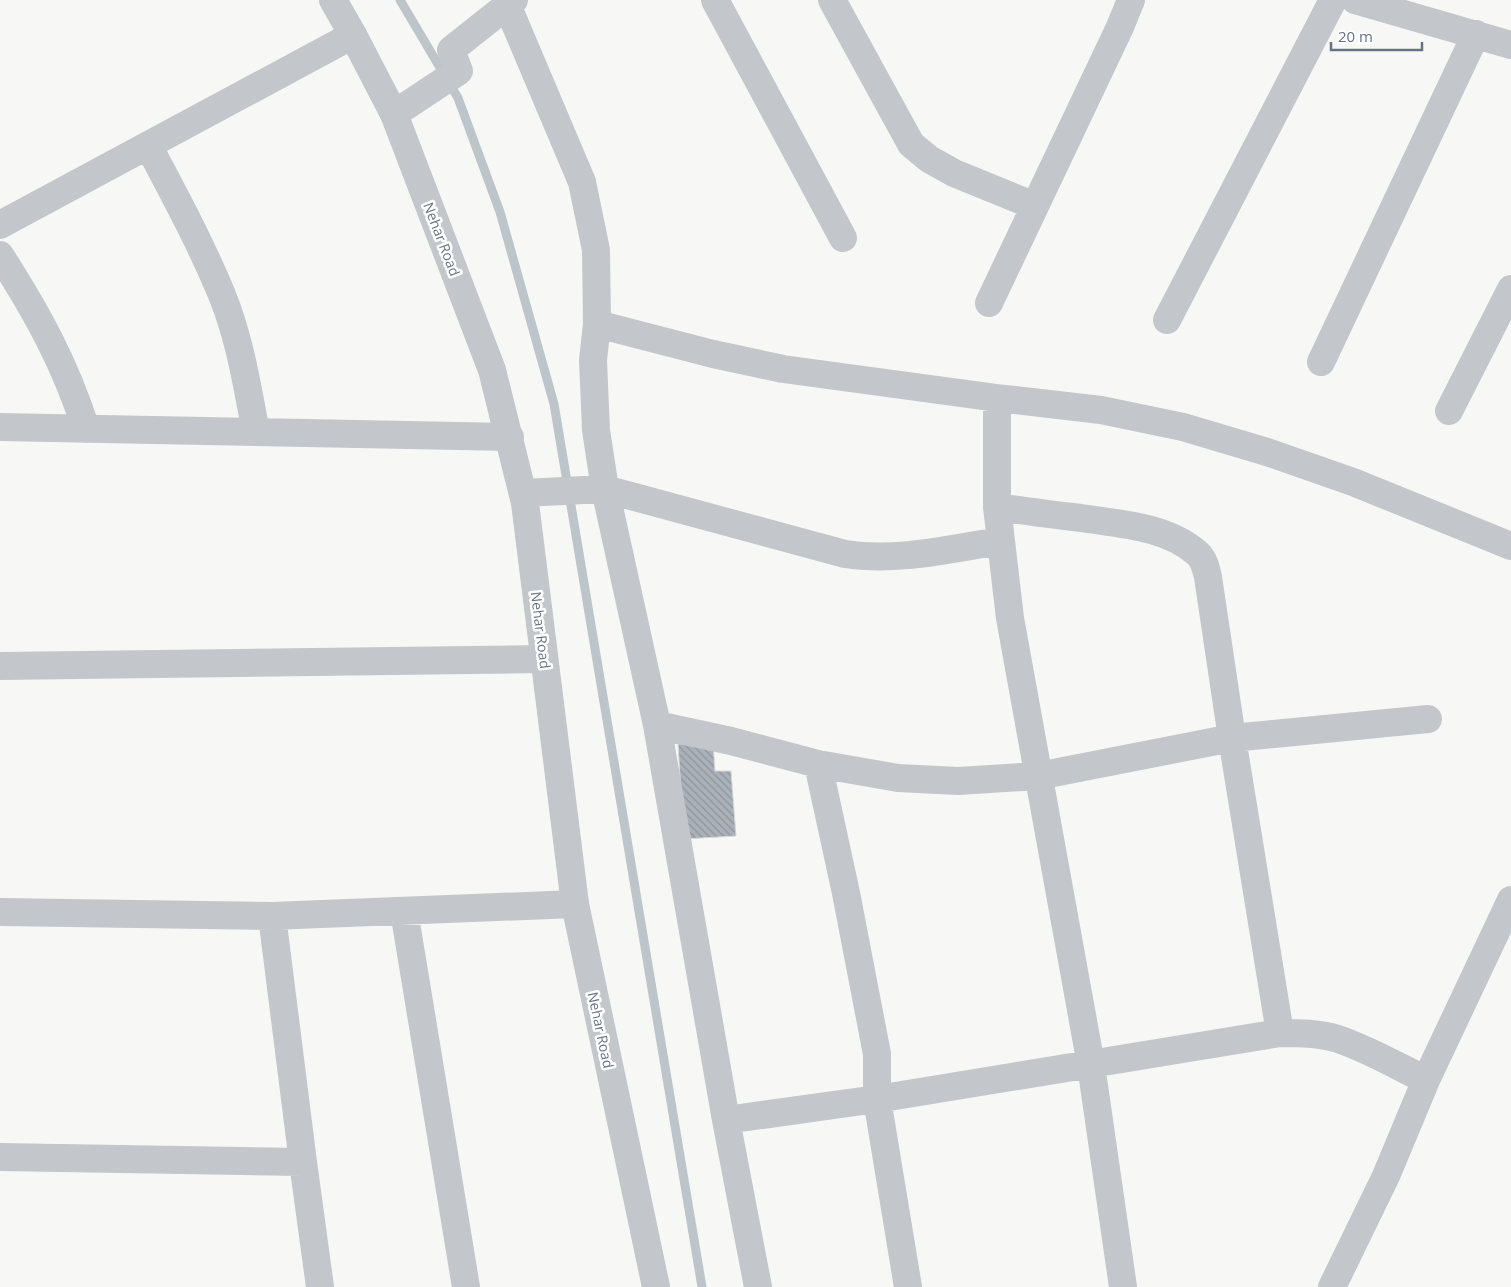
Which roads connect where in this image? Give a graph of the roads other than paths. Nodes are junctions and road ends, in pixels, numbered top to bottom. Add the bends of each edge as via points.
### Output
1 (333, 0) edge
2 (715, 0) edge
3 (832, 0) edge
4 (1131, 0) edge
5 (1333, 0) edge
6 (1354, 0) edge
7 (509, 2) edge
8 (1411, 7) edge
9 (1476, 34) junction
10 (353, 35) junction
11 (1511, 45) edge
12 (394, 114) junction
13 (148, 145) junction
14 (1035, 206) junction
15 (0, 225) edge
16 (843, 238) dead end
17 (0, 255) edge
18 (1511, 290) edge
19 (989, 303) dead end
20 (1167, 320) dead end
21 (597, 324) junction
22 (1321, 362) dead end
23 (996, 398) junction
24 (1450, 412) dead end
25 (0, 427) edge
26 (86, 428) junction
27 (256, 432) junction
28 (510, 437) junction
29 (592, 489) junction
30 (533, 492) junction
31 (997, 507) junction
32 (1000, 541) junction
33 (1511, 546) edge
34 (544, 659) junction
35 (0, 666) edge
36 (1428, 719) dead end
37 (657, 725) junction
38 (1232, 738) junction
39 (818, 764) junction
40 (1038, 776) junction
41 (1511, 900) edge
42 (575, 904) junction
43 (404, 911) junction
44 (0, 912) edge
45 (272, 916) junction
46 (1280, 1032) junction
47 (1091, 1065) junction
48 (1426, 1080) junction
49 (877, 1099) junction
50 (726, 1120) junction
51 (0, 1157) edge
52 (303, 1162) junction
53 (320, 1287) edge
54 (466, 1287) edge
55 (656, 1287) edge
56 (758, 1287) edge
57 (908, 1287) edge
58 (1122, 1287) edge
59 (1332, 1287) edge

1 - 10 street, Nehar Road
2 - 16 street
3 - 14 street via 911,144 929,159 954,172
4 - 14 street
5 - 20 street
6 - 8 street
7 - 12 street via 451,50 459,71
7 - 21 street via 582,182 596,250
8 - 9 street
9 - 11 street
9 - 22 street
10 - 12 street, Nehar Road
10 - 13 street
12 - 28 street, Nehar Road via 492,370
13 - 15 street
13 - 27 street via 223,297 241,356
14 - 19 street
17 - 26 street via 53,344
18 - 24 street
21 - 23 street via 783,369
21 - 29 street via 593,360 596,430
23 - 31 street
23 - 33 street via 1102,410 1183,427 1353,482
25 - 26 street
26 - 27 street
27 - 28 street
28 - 30 street, Nehar Road
29 - 30 street
29 - 32 street via 860,556 896,556
29 - 37 street
30 - 34 street, Nehar Road
31 - 32 street
31 - 38 street via 1157,532 1198,554 1208,577
32 - 40 street
34 - 35 street
34 - 42 street, Nehar Road
36 - 38 street
37 - 39 street
37 - 50 street
38 - 40 street
38 - 46 street
39 - 40 street via 898,778 958,782
39 - 49 street via 876,1054
40 - 47 street
41 - 48 street
42 - 43 street
42 - 55 street, Nehar Road
43 - 45 street
43 - 54 street
44 - 45 street
45 - 52 street
46 - 47 street
46 - 48 street via 1337,1038
47 - 49 street
47 - 58 street
48 - 59 street via 1386,1176
49 - 50 street
49 - 57 street
50 - 56 street
51 - 52 street
52 - 53 street

